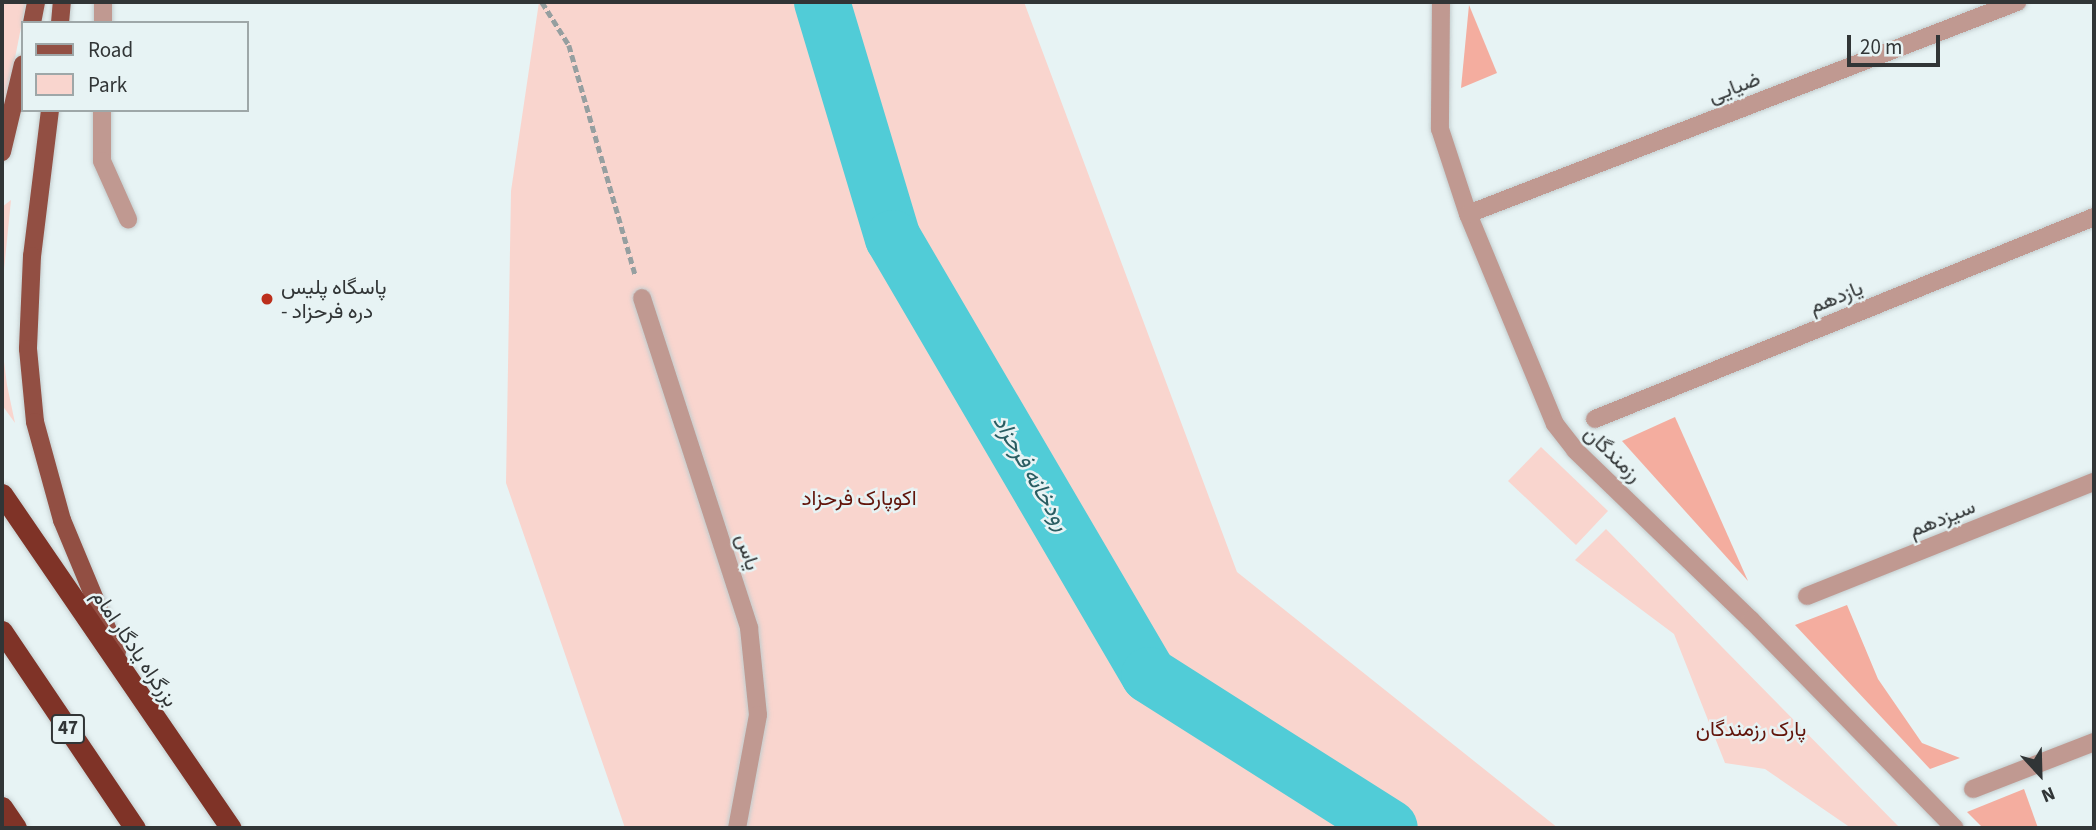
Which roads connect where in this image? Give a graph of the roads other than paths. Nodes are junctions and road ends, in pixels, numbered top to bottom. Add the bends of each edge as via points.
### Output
1 (36, 2) edge
2 (62, 2) edge
3 (103, 2) edge
4 (1441, 2) edge
5 (2017, 2) edge
6 (32, 21) edge
7 (60, 21) edge
8 (103, 21) edge
9 (21, 72) edge
10 (50, 112) edge
11 (102, 112) edge
12 (2, 152) edge
13 (1468, 214) junction
14 (2094, 217) edge
15 (128, 219) dead end
16 (642, 298) road end
17 (1595, 419) dead end
18 (2094, 482) edge
19 (2, 494) edge
20 (1807, 596) dead end
21 (2, 631) edge
22 (134, 691) junction
23 (2094, 742) edge
24 (1973, 789) dead end
25 (2, 807) edge
26 (16, 828) edge
27 (135, 828) edge
28 (231, 828) edge
29 (737, 828) edge
30 (1955, 828) edge

1 - 6 main road
2 - 7 main road
3 - 8 street
4 - 13 street, رزمندگان via 1437,110
5 - 13 street, ضیایی
9 - 12 main road
10 - 22 main road via 32,256 28,349 35,422 62,520
11 - 15 street via 102,161
13 - 30 street, رزمندگان via 1562,436
14 - 17 street, یازدهم
16 - 29 street, یاس via 749,628 758,715
18 - 20 street, سیزدهم
19 - 22 highway, بزرگراه یادگار امام
21 - 27 highway, 47
22 - 28 highway, بزرگراه یادگار امام
23 - 24 street
25 - 26 highway

